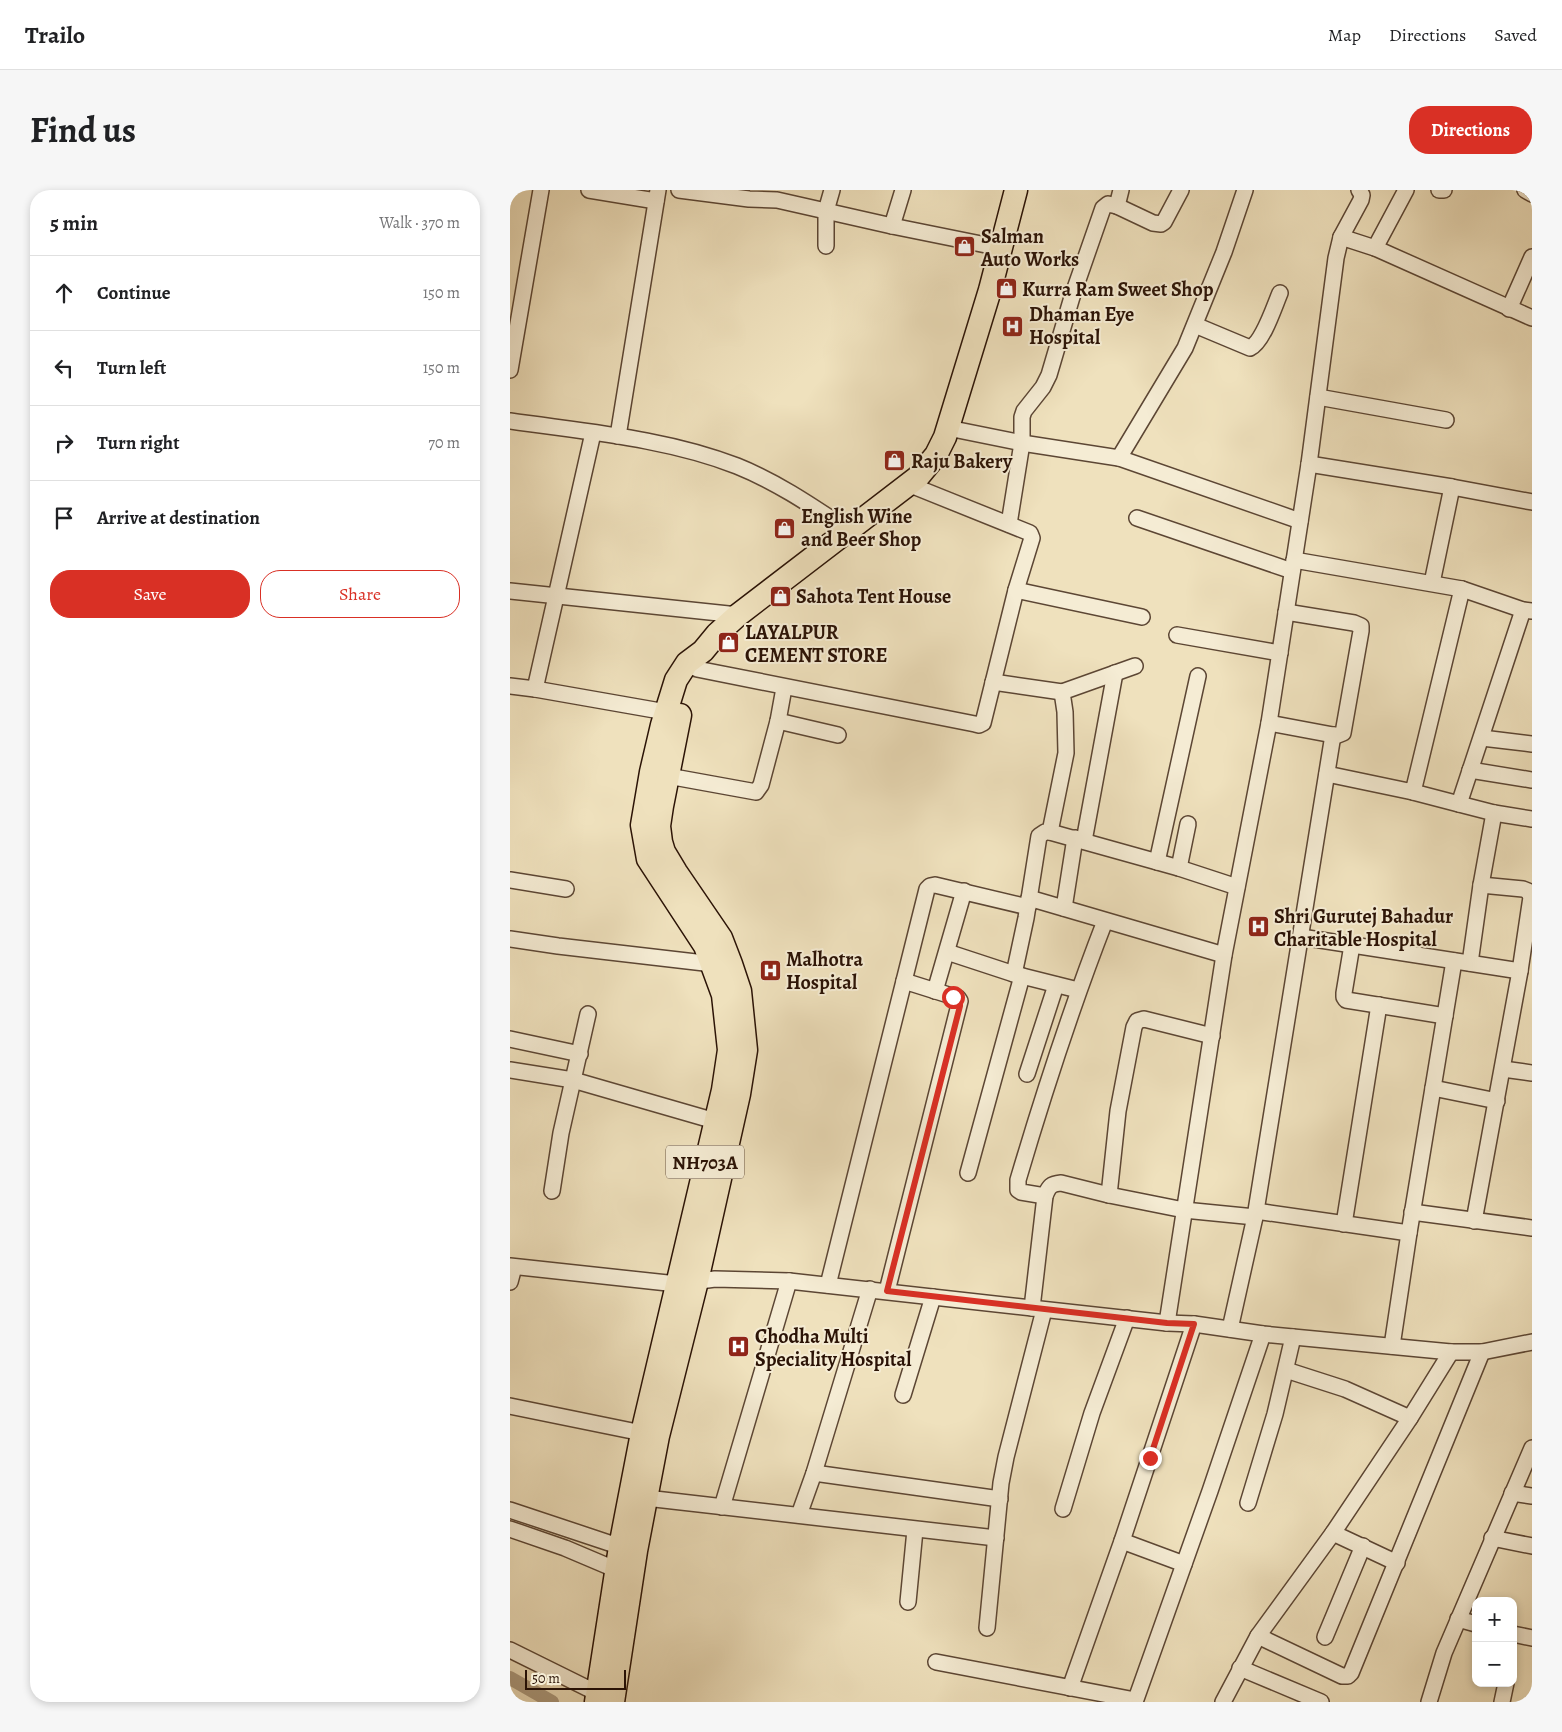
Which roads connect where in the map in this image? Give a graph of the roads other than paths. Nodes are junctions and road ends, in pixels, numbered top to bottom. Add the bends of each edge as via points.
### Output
1 (541, 190) edge
2 (588, 190) edge
3 (679, 190) edge
4 (832, 190) edge
5 (903, 190) edge
6 (1016, 190) edge
7 (1121, 190) edge
8 (1181, 190) edge
9 (1245, 190) edge
10 (1359, 190) edge
11 (1406, 190) edge
12 (1439, 190) edge
13 (1444, 190) edge
14 (1525, 190) edge
15 (750, 194) edge
16 (1532, 194) edge
17 (778, 195) edge
18 (657, 196) edge
19 (1117, 206) junction
20 (826, 211) junction
21 (892, 226) junction
22 (1341, 236) junction
23 (826, 246) dead end
24 (1001, 248) junction
25 (1374, 248) junction
26 (1532, 257) edge
27 (1280, 293) dead end
28 (1509, 309) junction
29 (1532, 318) edge
30 (1195, 325) junction
31 (510, 370) edge
32 (1318, 397) junction
33 (1446, 420) dead end
34 (510, 421) edge
35 (948, 428) junction
36 (593, 433) junction
37 (618, 436) junction
38 (1022, 443) junction
39 (1119, 458) junction
40 (1309, 464) junction
41 (908, 484) junction
42 (1452, 487) junction
43 (1532, 502) edge
44 (1137, 518) dead end
45 (1300, 521) junction
46 (1008, 524) junction
47 (848, 530) junction
48 (1293, 566) junction
49 (1432, 583) junction
50 (1016, 590) junction
51 (1462, 590) junction
52 (510, 591) edge
53 (556, 596) junction
54 (1528, 610) edge
55 (1286, 612) junction
56 (738, 615) junction
57 (1142, 617) dead end
58 (1177, 636) dead end
59 (1280, 653) junction
60 (700, 660) junction
61 (1135, 666) dead end
62 (1115, 673) junction
63 (1198, 676) dead end
64 (993, 682) junction
65 (510, 686) edge
66 (784, 688) junction
67 (535, 689) junction
68 (1062, 692) junction
69 (666, 712) junction
70 (778, 721) junction
71 (1269, 723) junction
72 (1333, 735) junction
73 (838, 736) dead end
74 (1482, 738) junction
75 (1532, 744) edge
76 (1470, 770) junction
77 (1327, 774) junction
78 (668, 776) junction
79 (1532, 780) edge
80 (1413, 792) junction
81 (1459, 804) junction
82 (1494, 813) junction
83 (1532, 819) edge
84 (1188, 824) dead end
85 (1050, 832) junction
86 (1079, 840) junction
87 (1158, 862) junction
88 (1179, 868) junction
89 (510, 880) edge
90 (1481, 885) junction
91 (1237, 887) junction
92 (566, 889) dead end
93 (964, 891) junction
94 (1029, 902) junction
95 (1064, 908) junction
96 (1105, 921) junction
97 (1301, 937) junction
98 (510, 939) edge
99 (1352, 945) junction
100 (947, 952) junction
101 (1224, 955) junction
102 (1454, 961) junction
103 (1470, 963) junction
104 (713, 964) junction
105 (1520, 971) junction
106 (1018, 975) junction
107 (904, 982) junction
108 (1056, 985) junction
109 (1078, 990) junction
110 (935, 991) junction
111 (1379, 1006) junction
112 (588, 1014) dead end
113 (1445, 1016) junction
114 (1212, 1036) junction
115 (510, 1040) edge
116 (580, 1054) junction
117 (1503, 1069) junction
118 (510, 1070) edge
119 (1532, 1073) edge
120 (1027, 1074) dead end
121 (573, 1080) junction
122 (1433, 1088) junction
123 (1497, 1101) junction
124 (715, 1121) junction
125 (968, 1173) dead end
126 (552, 1191) dead end
127 (1109, 1195) junction
128 (1045, 1196) junction
129 (1184, 1210) junction
130 (1412, 1212) junction
131 (1256, 1214) junction
132 (1474, 1221) junction
133 (1344, 1224) junction
134 (1532, 1228) edge
135 (1409, 1233) junction
136 (512, 1267) edge
137 (789, 1281) junction
138 (510, 1282) edge
139 (687, 1282) junction
140 (828, 1285) junction
141 (870, 1289) junction
142 (887, 1291) junction
143 (933, 1297) junction
144 (1038, 1309) junction
145 (1127, 1318) junction
146 (1167, 1323) junction
147 (1194, 1324) junction
148 (1230, 1329) junction
149 (1263, 1334) junction
150 (1293, 1337) junction
151 (1532, 1342) edge
152 (1392, 1346) junction
153 (1451, 1352) junction
154 (1482, 1352) junction
155 (1286, 1370) junction
156 (903, 1395) dead end
157 (510, 1406) edge
158 (1410, 1418) junction
159 (642, 1433) junction
160 (1531, 1455) edge
161 (814, 1474) junction
162 (1512, 1492) junction
163 (1532, 1496) edge
164 (646, 1498) junction
165 (1000, 1499) junction
166 (1248, 1503) dead end
167 (722, 1507) junction
168 (1062, 1509) dead end
169 (510, 1510) edge
170 (799, 1515) junction
171 (510, 1529) edge
172 (915, 1530) junction
173 (1333, 1533) junction
174 (996, 1538) junction
175 (1492, 1538) junction
176 (1122, 1541) junction
177 (1364, 1546) junction
178 (1532, 1546) edge
179 (628, 1549) junction
180 (1397, 1563) junction
181 (1184, 1564) junction
182 (625, 1573) junction
183 (908, 1602) dead end
184 (1458, 1619) junction
185 (1472, 1623) edge
186 (988, 1628) dead end
187 (1258, 1636) junction
188 (1325, 1637) dead end
189 (1517, 1638) edge
190 (1532, 1638) edge
191 (510, 1650) edge
192 (936, 1662) dead end
193 (1240, 1668) junction
194 (1505, 1687) edge
195 (1070, 1688) junction
196 (602, 1699) edge
197 (1135, 1701) edge
198 (1223, 1702) edge
199 (1321, 1702) edge
200 (1429, 1702) edge
201 (1502, 1702) edge

1 - 31 street
2 - 18 street
3 - 15 street
4 - 20 street
5 - 21 street
6 - 24 highway, NH703A
7 - 19 street
8 - 19 street via 1161,224
9 - 30 street
10 - 22 street via 1361,200
11 - 25 street
12 - 13 street
14 - 16 street
15 - 17 street
17 - 20 street
18 - 37 street
19 - 38 street via 1108,204 1103,208 1048,375 1024,411
20 - 21 street
20 - 23 street
21 - 24 street
22 - 25 street
22 - 32 street
24 - 35 highway, NH703A
25 - 28 street
26 - 28 street
27 - 30 street via 1260,339 1250,348
28 - 29 street
30 - 39 street via 1185,348
32 - 33 street
32 - 40 street
34 - 36 street
35 - 38 street
35 - 41 highway, NH703A via 936,455
36 - 37 street
36 - 53 street
37 - 47 street via 679,448 738,466 793,494
38 - 39 street
38 - 46 street
39 - 45 street
40 - 42 street
40 - 45 street
41 - 46 street
41 - 47 highway, NH703A
42 - 43 street
42 - 49 street
44 - 48 street
45 - 48 street
46 - 50 street via 1026,530 1032,538
47 - 56 highway, NH703A
48 - 49 street
48 - 55 street
49 - 51 street
50 - 57 street
50 - 64 street
51 - 54 street
51 - 80 street
52 - 53 street
53 - 56 street
53 - 67 street
54 - 74 street
55 - 59 street
55 - 72 street via 1354,622 1361,626 1343,733
56 - 60 highway, NH703A via 717,634
58 - 59 street
59 - 71 street
60 - 66 street
60 - 69 highway, NH703A via 687,663 676,680
60 - 78 highway, NH703A via 676,728
61 - 62 street
62 - 68 street
62 - 86 street
63 - 87 street
64 - 66 street via 985,719 979,725
64 - 68 street
65 - 67 street
66 - 70 street
67 - 69 street
68 - 85 street via 1066,753
69 - 104 highway, NH703A via 650,772 642,825 644,845 648,859 705,946
70 - 73 street
70 - 78 street via 761,785 756,792
71 - 72 street
71 - 91 street
72 - 77 street
74 - 75 street
74 - 76 street
76 - 79 street
76 - 81 street
77 - 80 street
77 - 97 street
78 - 139 highway, NH703A via 659,826 664,852 721,938 732,964 740,992 746,1050 739,1094
80 - 81 street
81 - 82 street
82 - 83 street
82 - 90 street
84 - 88 street
85 - 86 street
85 - 94 street via 1039,836
86 - 87 street
86 - 95 street
87 - 88 street
88 - 91 street
89 - 92 street
90 - 103 street
90 - 105 street via 1523,889 1530,893
91 - 101 street
93 - 94 street
93 - 100 street
93 - 107 street via 935,886 927,889
94 - 95 street
94 - 106 street
95 - 96 street
96 - 101 street
96 - 109 street
97 - 99 street
97 - 131 street
98 - 104 street
99 - 102 street
99 - 111 street via 1344,997 1349,1001
100 - 106 street
100 - 110 street
101 - 114 street
102 - 103 street
102 - 113 street
103 - 105 street
104 - 124 highway, NH703A via 723,996 729,1050
105 - 117 street
106 - 108 street
106 - 125 street
107 - 110 street
107 - 140 street
108 - 109 street
108 - 120 street
109 - 128 street via 1018,1180 1021,1192
110 - 142 street via 958,998 960,1006
111 - 113 street
111 - 133 street
112 - 116 street
113 - 122 street
114 - 127 street via 1144,1019 1137,1021 1118,1111
114 - 129 street
115 - 116 street
116 - 121 street
117 - 119 street
117 - 123 street
118 - 121 street
121 - 124 street
121 - 126 street
122 - 123 street
122 - 130 street
123 - 132 street
124 - 139 highway, NH703A
127 - 128 street via 1061,1182 1048,1187
127 - 129 street
128 - 144 street
129 - 131 street
129 - 146 street
130 - 132 street
130 - 135 street
131 - 133 street
131 - 148 street
132 - 134 street
133 - 135 street
135 - 152 street
136 - 138 street
136 - 139 street
137 - 139 street via 715,1279
137 - 140 street
137 - 167 street
139 - 159 highway, NH703A
139 - 164 highway, NH703A
140 - 141 street
141 - 142 street
141 - 161 street
142 - 143 street
143 - 144 street
143 - 156 street
144 - 145 street
144 - 165 street
145 - 146 street
145 - 168 street via 1092,1413
146 - 147 street
147 - 148 street
147 - 176 street
148 - 149 street
149 - 150 street
149 - 181 street
150 - 152 street
150 - 155 street
151 - 154 street
152 - 153 street
153 - 154 street
153 - 158 street
154 - 180 street
155 - 158 street via 1344,1389
155 - 166 street
157 - 159 street
158 - 173 street
159 - 179 highway, NH703A
160 - 162 street
161 - 165 street
161 - 170 street
162 - 163 street
162 - 175 street
164 - 167 street
164 - 179 highway, NH703A
165 - 174 street
167 - 170 street
169 - 179 street
170 - 172 street
171 - 182 street
172 - 174 street
172 - 183 street
173 - 177 street
173 - 187 street
174 - 186 street
175 - 178 street
175 - 184 street
176 - 181 street
176 - 195 street
177 - 180 street
177 - 188 street
179 - 182 highway, NH703A
180 - 187 street via 1348,1676
181 - 197 street
182 - 196 highway, NH703A
184 - 185 street
184 - 200 street
187 - 193 street
189 - 190 street
191 - 196 street
192 - 195 street
193 - 198 street
193 - 199 street
194 - 201 street
195 - 197 street

